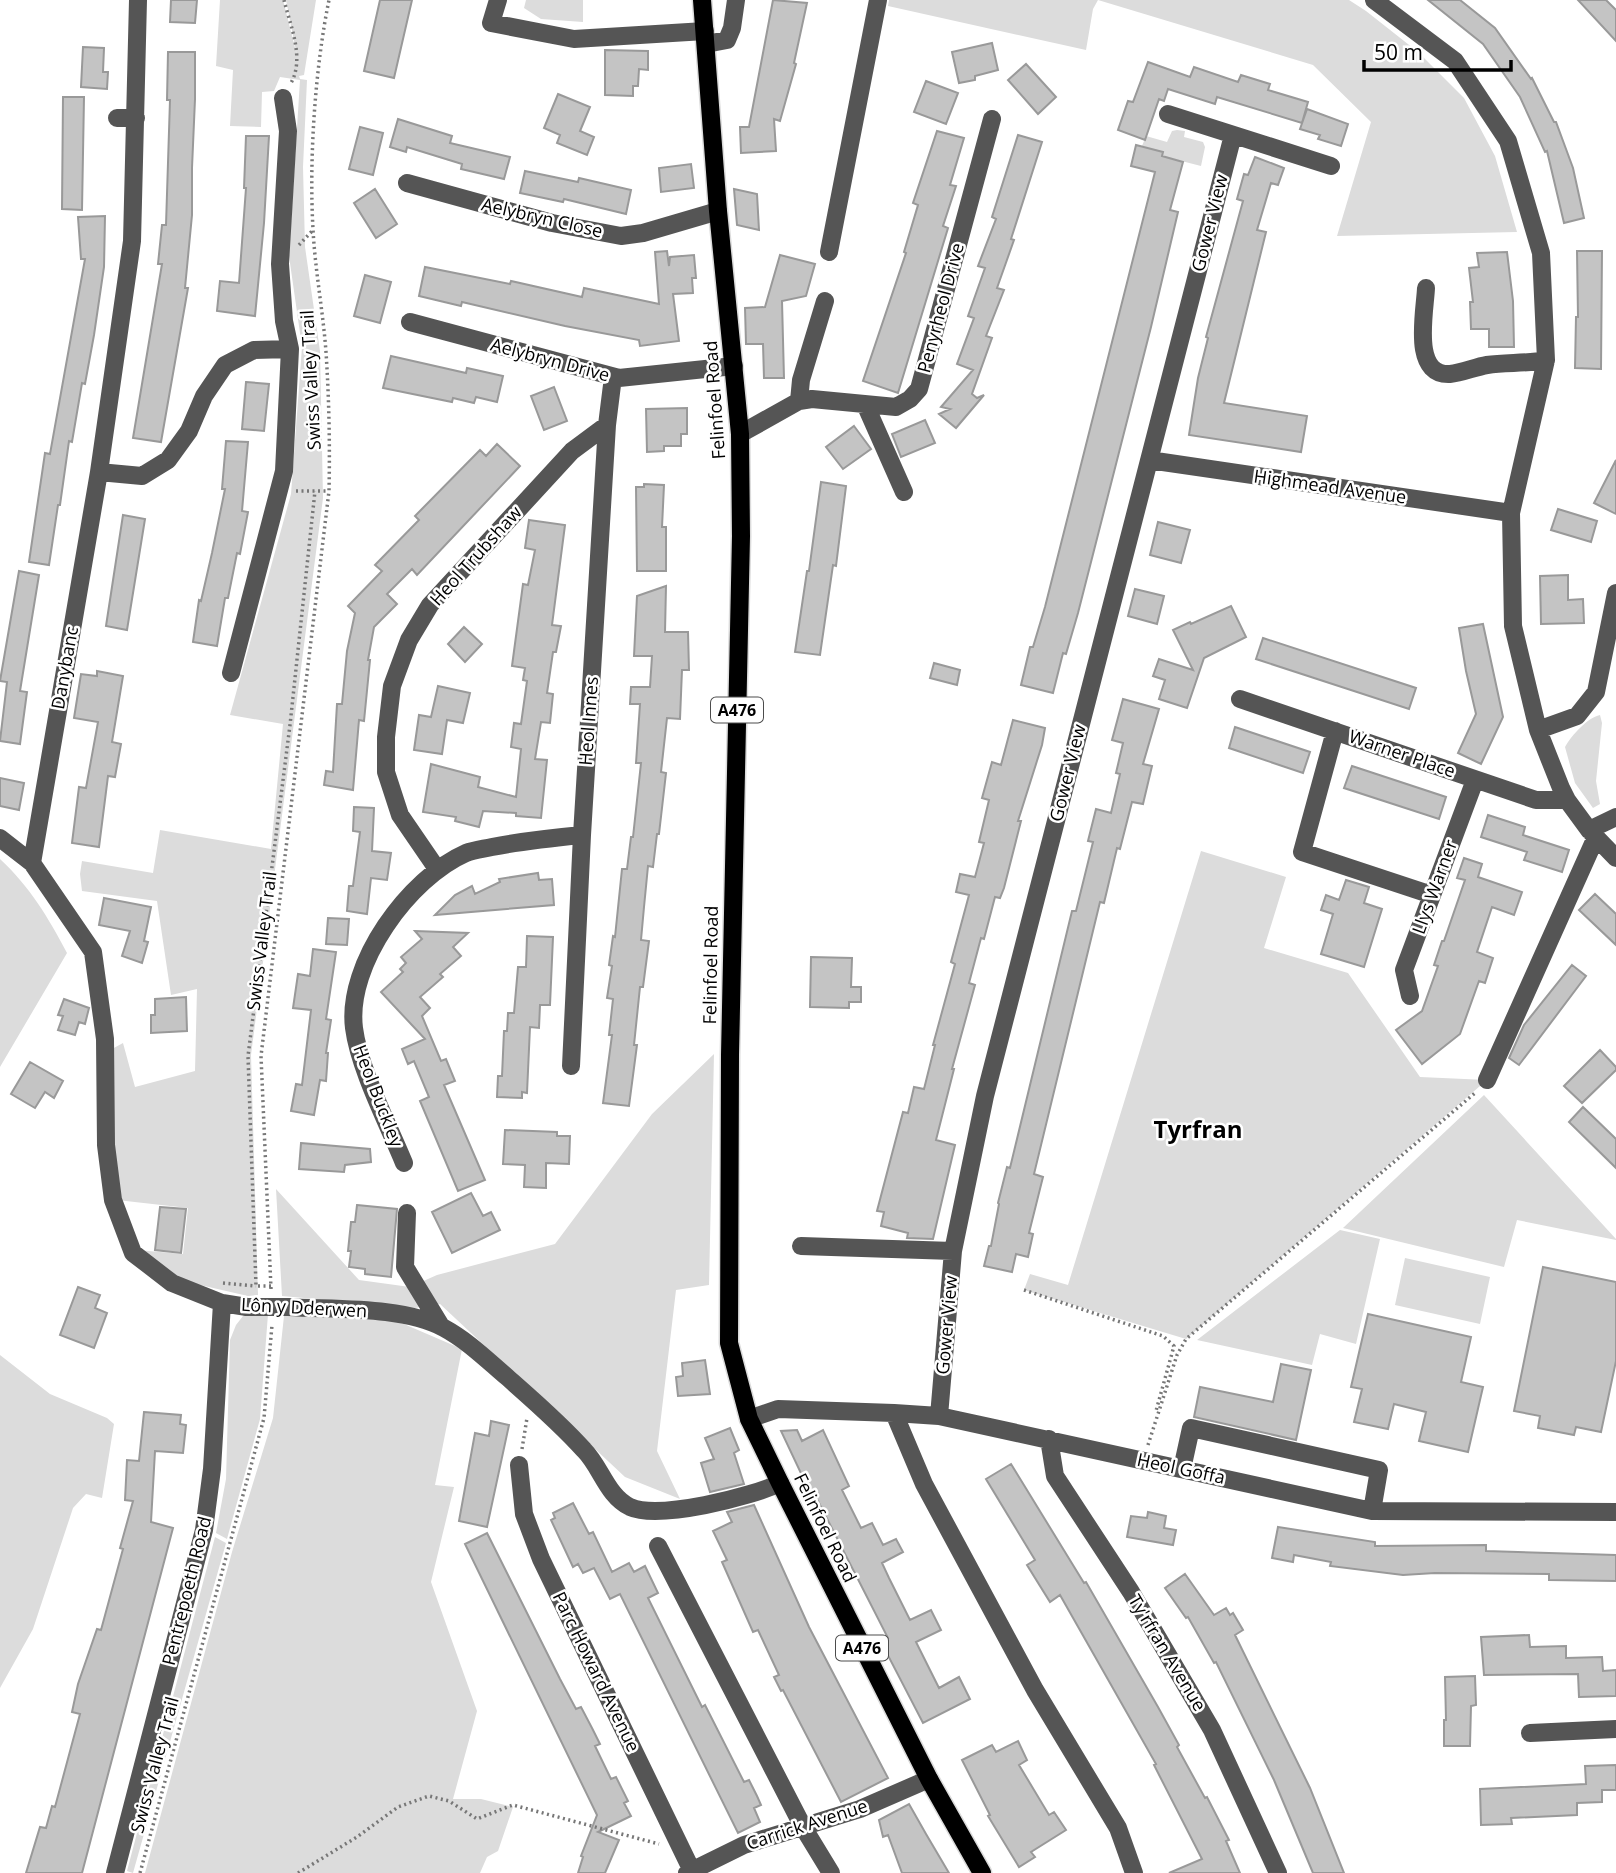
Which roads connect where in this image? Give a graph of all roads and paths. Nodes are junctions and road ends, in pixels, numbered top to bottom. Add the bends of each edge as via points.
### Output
1 (138, 0) edge
2 (284, 0) edge
3 (329, 0) edge
4 (498, 0) edge
5 (702, 0) edge
6 (736, 0) edge
7 (878, 0) edge
8 (1374, 0) edge
9 (705, 38) junction
10 (283, 98) joint
11 (1168, 114) dead end
12 (117, 118) dead end
13 (136, 118) junction
14 (992, 119) dead end
15 (1233, 135) junction
16 (1331, 166) dead end
17 (407, 183) dead end
18 (718, 211) junction
19 (829, 252) dead end
20 (1426, 288) dead end
21 (825, 301) dead end
22 (410, 322) dead end
23 (290, 349) junction
24 (1546, 360) junction
25 (734, 366) junction
26 (613, 377) junction
27 (800, 401) junction
28 (865, 404) junction
29 (607, 425) junction
30 (740, 434) junction
31 (1149, 460) junction
32 (99, 472) junction
33 (280, 489) junction
34 (316, 491) junction
35 (329, 491) junction
36 (904, 492) dead end
37 (1511, 513) junction
38 (1616, 593) edge
39 (231, 673) dead end
40 (1240, 699) dead end
41 (1538, 730) junction
42 (1335, 731) junction
43 (1475, 780) junction
44 (1567, 800) junction
45 (1616, 817) edge
46 (1593, 834) junction
47 (582, 835) junction
48 (0, 838) edge
49 (1616, 858) edge
50 (32, 863) junction
51 (437, 869) junction
52 (1432, 895) junction
53 (1410, 996) dead end
54 (571, 1066) dead end
55 (1487, 1080) joint
56 (404, 1163) dead end
57 (407, 1213) dead end
58 (801, 1246) dead end
59 (953, 1251) junction
60 (218, 1282) dead end
61 (256, 1286) junction
62 (271, 1286) junction
63 (1024, 1290) dead end
64 (272, 1295) dead end
65 (222, 1303) junction
66 (280, 1311) junction
67 (441, 1326) junction
68 (534, 1401) junction
69 (894, 1413) junction
70 (940, 1416) junction
71 (749, 1419) junction
72 (1049, 1439) junction
73 (1143, 1460) junction
74 (519, 1465) joint
75 (1182, 1469) junction
76 (780, 1483) junction
77 (1372, 1511) junction
78 (1616, 1512) edge
79 (658, 1546) dead end
80 (1616, 1729) edge
81 (1530, 1733) dead end
82 (929, 1779) junction
83 (803, 1827) junction
84 (677, 1840) junction
85 (691, 1872) edge
86 (115, 1873) edge
87 (140, 1873) edge
88 (298, 1873) edge
89 (831, 1873) edge
90 (982, 1873) edge
91 (1134, 1873) edge
92 (1278, 1873) edge

1 - 13 street, Danybanc
2 - 10 path via 297,53 295,76
3 - 35 path, Swiss Valley Trail via 317,86 312,177 330,426
4 - 9 street via 491,23 574,39
5 - 9 main road, Felinfoel Road / A476
6 - 9 street via 727,40
7 - 19 street
8 - 24 street via 1455,61 1508,141 1541,253
9 - 18 main road, Felinfoel Road / A476
10 - 23 street via 288,131 280,264
11 - 15 street
12 - 13 street
13 - 32 street, Danybanc via 132,241
14 - 28 street, Penyrheol Drive via 919,389 896,408
15 - 16 street
15 - 31 street, Gower View
17 - 18 street, Aelybryn Close via 551,223 621,236
18 - 25 main road, Felinfoel Road / A476
20 - 24 street via 1423,348 1431,368 1452,374
21 - 27 street via 801,380
22 - 26 street, Aelybryn Drive
23 - 32 street via 254,349 225,365 168,460 142,476
23 - 33 street
24 - 37 street
25 - 26 street, Aelybryn Drive
25 - 30 main road, Felinfoel Road / A476
26 - 29 street, Heol Innes
27 - 28 street, Penyrheol Drive
27 - 30 street, Penyrheol Drive
28 - 36 street
29 - 47 street, Heol Innes
29 - 51 street, Heol Trubshaw via 572,451 430,605 409,640 392,685 386,772 400,815
30 - 71 main road, Felinfoel Road / A476 via 729,1343
31 - 37 street, Highmead Avenue
31 - 59 street, Gower View via 985,1096
32 - 50 street, Danybanc
33 - 34 path
33 - 39 street
34 - 35 path
34 - 61 path via 248,1056
35 - 62 path, Swiss Valley Trail via 261,1056
37 - 41 street via 1513,626
38 - 41 street via 1596,692 1577,716
40 - 42 street, Warner Place
41 - 44 street
42 - 43 street, Warner Place
42 - 52 street via 1302,852
43 - 44 street, Warner Place via 1536,800
43 - 52 street, Llys Warner
44 - 46 street
45 - 46 street
46 - 49 street
46 - 55 street
47 - 51 street, Heol Buckley via 467,852
47 - 54 street, Heol Innes
48 - 50 street, Lôn y Dderwen
50 - 65 street, Lôn y Dderwen via 93,952 106,1040 106,1145 113,1200 133,1254 172,1283
51 - 56 street, Heol Buckley via 408,895 386,927 365,963 355,994 353,1026 358,1051
52 - 53 street, Llys Warner via 1404,970
55 - 73 path via 1186,1339
57 - 67 street via 405,1268
58 - 59 street
59 - 70 street, Gower View
60 - 61 path
61 - 62 path
62 - 64 path, Swiss Valley Trail
63 - 73 path via 1163,1336 1174,1346
65 - 66 street, Lôn y Dderwen, bridge
65 - 86 street, Pentrepoeth Road via 204,1530
66 - 67 street, Lôn y Dderwen via 393,1314
66 - 87 path, Swiss Valley Trail via 264,1418
67 - 68 street, Lôn y Dderwen
68 - 74 path
68 - 76 street, Lôn y Dderwen via 586,1452 613,1494 630,1507 654,1511 738,1499
69 - 70 street, Heol Goffa
69 - 71 street, Heol Goffa via 778,1409
69 - 91 street via 924,1484 1035,1690 1118,1828
70 - 72 street, Heol Goffa
71 - 76 main road, Felinfoel Road / A476
72 - 73 street, Heol Goffa
72 - 92 street, Ty'rfran Avenue via 1055,1476 1212,1730
73 - 75 street, Heol Goffa
74 - 84 street, Parc Howard Avenue via 524,1514 541,1559
75 - 77 street, Heol Goffa
75 - 77 street via 1191,1428 1379,1470
76 - 82 main road, Felinfoel Road / A476
77 - 78 street, Heol Goffa
79 - 83 street
80 - 81 street
82 - 83 street, Carrick Avenue
82 - 90 main road, Felinfoel Road / A476
83 - 85 street, Carrick Avenue via 744,1845
83 - 89 street
84 - 85 street, Parc Howard Avenue
84 - 88 path via 667,1846 513,1805 477,1819 449,1801 429,1796 398,1807

